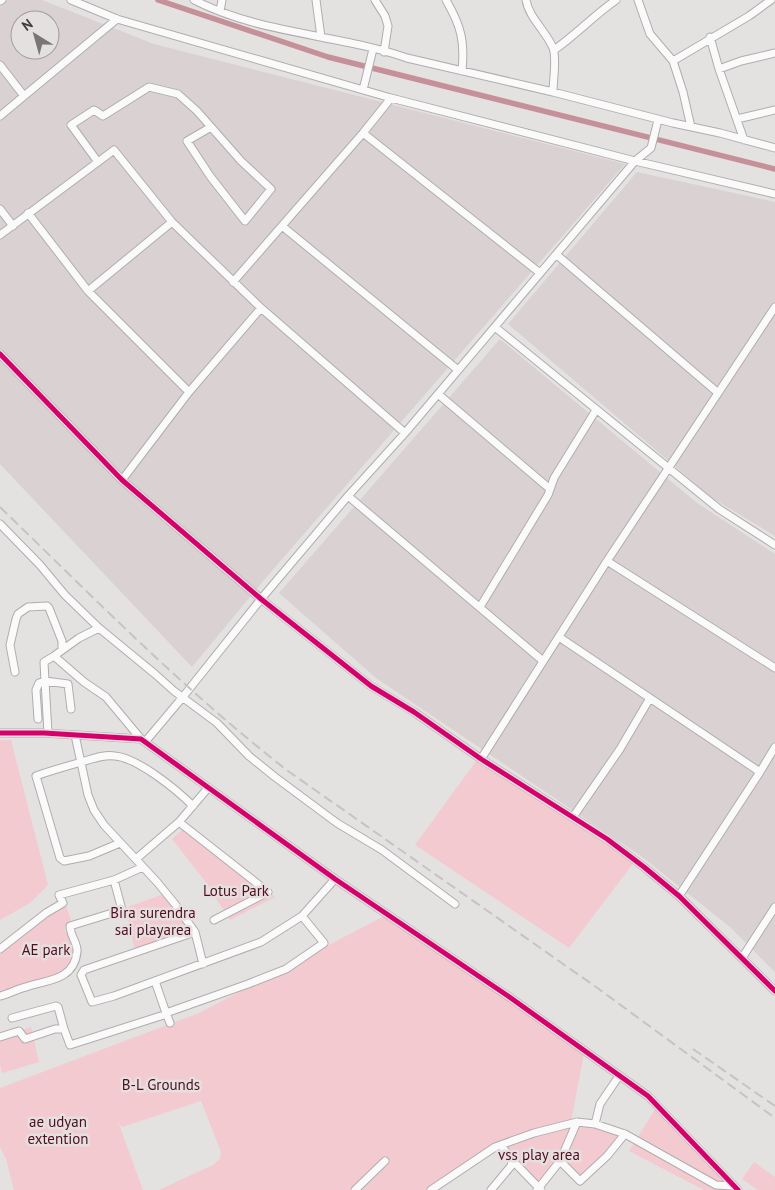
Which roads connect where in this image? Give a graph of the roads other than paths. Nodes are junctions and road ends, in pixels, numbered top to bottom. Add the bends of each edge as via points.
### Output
1 (71, 0) edge
2 (194, 0) edge
3 (222, 0) edge
4 (316, 0) edge
5 (375, 0) edge
6 (446, 0) edge
7 (526, 0) edge
8 (638, 0) edge
9 (771, 0) edge
10 (613, 1) edge
11 (220, 11) junction
12 (117, 19) junction
13 (321, 37) junction
14 (710, 37) junction
15 (554, 50) junction
16 (372, 52) junction
17 (384, 52) junction
18 (775, 53) edge
19 (673, 61) junction
20 (0, 65) edge
21 (719, 69) junction
22 (462, 71) junction
23 (364, 90) junction
24 (553, 92) junction
25 (24, 96) junction
26 (391, 98) junction
27 (775, 110) edge
28 (0, 116) edge
29 (737, 119) junction
30 (658, 120) junction
31 (211, 127) junction
32 (691, 127) junction
33 (363, 133) junction
34 (744, 140) junction
35 (775, 148) edge
36 (635, 161) junction
37 (98, 162) junction
38 (775, 194) edge
39 (0, 209) edge
40 (28, 213) junction
41 (172, 222) junction
42 (13, 226) junction
43 (282, 226) junction
44 (0, 235) edge
45 (557, 255) junction
46 (540, 273) junction
47 (233, 282) junction
48 (88, 291) junction
49 (775, 307) edge
50 (261, 308) junction
51 (495, 327) junction
52 (0, 354) edge
53 (458, 370) junction
54 (190, 392) junction
55 (718, 392) junction
56 (438, 394) junction
57 (596, 410) junction
58 (405, 433) junction
59 (668, 469) junction
60 (122, 480) junction
61 (550, 489) junction
62 (348, 496) junction
63 (0, 524) edge
64 (775, 545) edge
65 (607, 561) junction
66 (260, 599) junction
67 (480, 607) junction
68 (99, 628) junction
69 (559, 637) junction
70 (62, 649) junction
71 (54, 656) junction
72 (543, 661) junction
73 (775, 668) edge
74 (15, 672) dead end
75 (74, 674) junction
76 (46, 681) junction
77 (68, 684) junction
78 (182, 698) junction
79 (650, 698) junction
80 (71, 709) dead end
81 (38, 719) dead end
82 (0, 733) edge
83 (48, 733) junction
84 (75, 735) junction
85 (143, 740) junction
86 (775, 747) edge
87 (481, 759) junction
88 (80, 763) junction
89 (760, 772) junction
90 (208, 788) junction
91 (193, 806) junction
92 (573, 817) junction
93 (180, 822) junction
94 (120, 843) junction
95 (136, 859) junction
96 (143, 867) junction
97 (334, 879) junction
98 (114, 880) junction
99 (679, 896) junction
100 (455, 904) dead end
101 (775, 906) edge
102 (302, 916) junction
103 (214, 920) dead end
104 (195, 932) junction
105 (0, 949) edge
106 (742, 958) junction
107 (203, 964) junction
108 (155, 981) junction
109 (775, 990) edge
110 (0, 996) edge
111 (166, 1013) junction
112 (12, 1018) dead end
113 (170, 1023) dead end
114 (64, 1029) junction
115 (0, 1037) edge
116 (619, 1076) junction
117 (576, 1122) junction
118 (595, 1124) junction
119 (625, 1134) junction
120 (501, 1145) junction
121 (512, 1160) junction
122 (385, 1161) dead end
123 (560, 1161) junction
124 (735, 1188) edge
125 (539, 1189) edge
126 (355, 1190) edge
127 (431, 1190) edge
128 (491, 1190) edge
129 (743, 1190) edge

1 - 12 street
2 - 11 street
3 - 11 street
4 - 13 street
5 - 17 street via 388,26
6 - 22 street via 463,36
7 - 15 street via 528,10
8 - 19 street via 650,34
9 - 14 street
10 - 15 street
11 - 13 street via 244,21
12 - 23 street
12 - 25 street
13 - 16 street
14 - 19 street
14 - 21 street
15 - 24 street
16 - 17 street
16 - 23 street
17 - 22 street
18 - 21 street
19 - 32 street
20 - 25 street
21 - 29 street
22 - 24 street
23 - 26 street
24 - 30 street
25 - 28 street
26 - 33 street
26 - 36 street
27 - 29 street
29 - 34 street
30 - 32 street
30 - 36 street via 651,148
31 - 31 street via 271,189 245,221 188,141
31 - 37 street via 178,94 149,87 103,116 94,110 71,125
32 - 34 street
33 - 43 street
33 - 46 street
34 - 35 street
36 - 38 street
36 - 45 street
37 - 40 street
37 - 41 street via 114,150
39 - 42 street
40 - 42 street
40 - 48 street
41 - 47 street
41 - 48 street
42 - 44 street
43 - 47 street
43 - 53 street
45 - 46 street
45 - 55 street
46 - 51 street
47 - 50 street
48 - 54 street
49 - 55 street
50 - 54 street
50 - 58 street
51 - 53 street
51 - 57 street
52 - 60 street
53 - 56 street
54 - 60 street
55 - 59 street
56 - 58 street
56 - 61 street
57 - 59 street
57 - 61 street
58 - 62 street
59 - 64 street via 719,510
59 - 65 street
60 - 66 street
61 - 67 street
62 - 66 street
62 - 67 street
63 - 68 street
65 - 69 street
65 - 73 street
66 - 78 street
66 - 87 street via 371,686
67 - 72 street
68 - 70 street
68 - 78 street
69 - 72 street
69 - 79 street
70 - 71 street
70 - 74 street via 49,608 28,607 18,614 11,636
71 - 75 street
71 - 76 street via 44,662
72 - 87 street
75 - 77 street
75 - 85 street via 106,697
76 - 77 street
76 - 81 street via 39,683 36,690
76 - 83 street
77 - 80 street
78 - 85 street
78 - 100 street via 217,723 275,777
79 - 89 street
79 - 92 street via 620,749
82 - 83 street
83 - 84 street
84 - 85 street
84 - 88 street
85 - 90 street
86 - 89 street
87 - 92 street
88 - 91 street via 102,756 133,761 180,793
88 - 94 street via 94,810
88 - 94 street via 36,776 60,858 64,861 89,856
89 - 99 street
90 - 91 street
90 - 97 street
91 - 93 street
92 - 99 street via 607,838
93 - 95 street
93 - 103 street via 268,892
94 - 95 street
95 - 96 street
96 - 98 street
96 - 104 street
97 - 102 street
97 - 116 street via 508,996
98 - 105 street via 59,895 62,903
98 - 110 street via 122,910 70,926 77,947 72,968 52,981
99 - 106 street
101 - 106 street
102 - 107 street via 261,942
102 - 111 street via 324,942 306,956 286,969
104 - 107 street
104 - 108 street via 84,970 81,975 92,1002
106 - 109 street
107 - 108 street
108 - 111 street
111 - 113 street
111 - 114 street via 70,1045
112 - 114 street via 56,1006
114 - 115 street via 25,1040 19,1031
116 - 118 street via 600,1104
116 - 124 street via 648,1096
117 - 118 street
117 - 120 street
117 - 123 street
118 - 119 street
119 - 123 street via 580,1181
119 - 124 street via 716,1185
120 - 121 street
120 - 127 street
121 - 125 street
121 - 128 street via 512,1166
122 - 126 street
123 - 125 street
124 - 129 street

